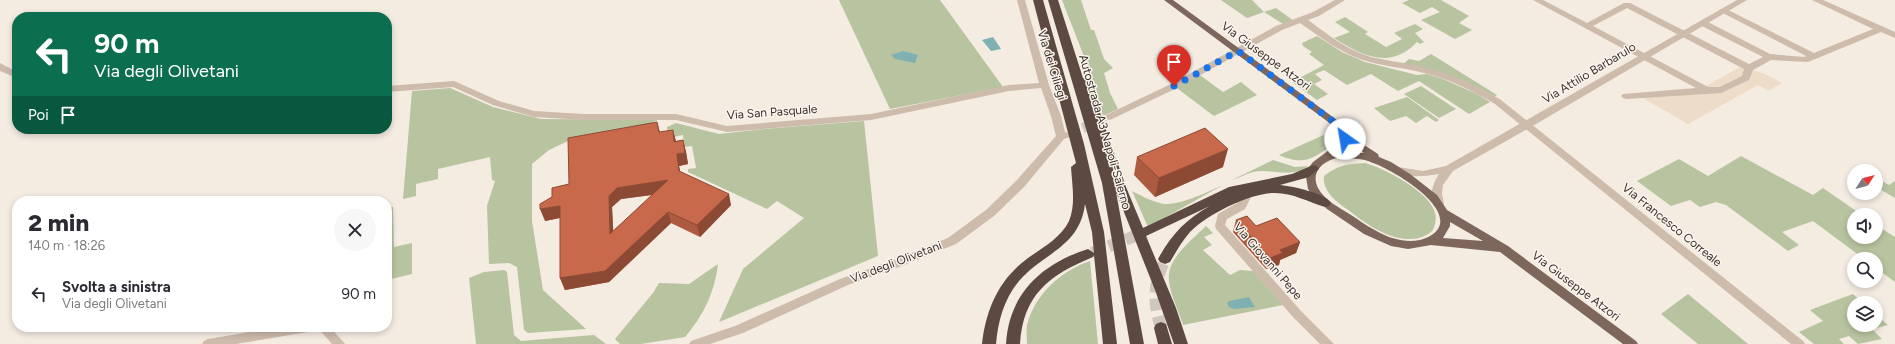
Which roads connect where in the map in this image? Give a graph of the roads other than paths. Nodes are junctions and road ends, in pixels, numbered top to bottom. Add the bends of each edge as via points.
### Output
1 (1021, 0) edge
2 (1038, 0) edge
3 (1053, 0) edge
4 (1168, 0) edge
5 (1341, 0) edge
6 (1538, 0) edge
7 (1743, 0) edge
8 (1816, 0) edge
9 (1723, 11) junction
10 (1302, 20) junction
11 (1703, 23) junction
12 (1588, 26) junction
13 (1880, 29) junction
14 (1683, 34) junction
15 (1063, 35) junction
16 (1895, 35) edge
17 (1238, 51) junction
18 (1766, 55) dead end
19 (1644, 56) junction
20 (1814, 57) junction
21 (0, 66) edge
22 (1749, 68) junction
23 (12, 73) edge
24 (1044, 85) junction
25 (392, 89) edge
26 (1706, 90) junction
27 (1626, 96) dead end
28 (1109, 117) tunnel mouth
29 (1528, 125) junction
30 (1345, 134) junction
31 (1064, 136) joint
32 (1078, 144) junction
33 (1327, 157) junction
34 (1313, 168) junction
35 (1395, 168) junction
36 (1449, 169) junction
37 (1247, 195) junction
38 (1325, 202) junction
39 (1442, 209) junction
40 (1145, 232) tunnel mouth
41 (1432, 241) junction
42 (1504, 249) junction
43 (1088, 254) tunnel mouth
44 (1165, 259) tunnel mouth
45 (1161, 328) tunnel mouth
46 (279, 332) edge
47 (328, 332) edge
48 (208, 344) edge
49 (339, 344) edge
50 (695, 344) edge
51 (989, 344) edge
52 (1013, 344) edge
53 (1110, 344) edge
54 (1137, 344) edge
55 (1165, 344) edge
56 (1181, 344) edge
57 (1328, 344) edge
58 (1632, 344) edge
59 (1799, 344) edge

1 - 24 street, Via dei Ciliegi
2 - 32 highway
3 - 15 highway, Autostrada A3 Napoli-Salerno
4 - 17 main road, Via Giuseppe Atzori
5 - 10 street
6 - 12 street
7 - 9 street, Via Attilio Barbarulo
8 - 13 street
9 - 11 street, Via Attilio Barbarulo
9 - 20 street
10 - 17 street via 1279,28
10 - 29 street, Via Francesco Correale via 1353,53 1426,70 1462,83 1498,102
11 - 14 street, Via Attilio Barbarulo
11 - 18 street
12 - 14 street via 1627,5
12 - 19 street
13 - 16 street
13 - 20 street
14 - 19 street, Via Attilio Barbarulo
14 - 22 street
15 - 54 highway, Autostrada A3 Napoli-Salerno via 1108,182
15 - 56 highway via 1081,71 1125,200
17 - 28 street
17 - 30 main road, Via Giuseppe Atzori via 1338,125
19 - 26 street
19 - 29 street, Via Attilio Barbarulo
20 - 22 street via 1805,60 1770,57
21 - 23 street
22 - 26 street via 1746,78 1721,90
24 - 25 street, Via San Pasquale via 1009,88 871,117 727,129 691,118 534,114 496,103 454,84
24 - 31 street, Via dei Ciliegi
26 - 27 street
29 - 36 street, Via Attilio Barbarulo
29 - 59 street, Via Francesco Correale
30 - 33 main road via 1342,145
30 - 35 main road, Via Giuseppe Atzori
31 - 50 street, Via degli Olivetani via 990,213 952,241 844,282 739,330
32 - 51 highway via 1080,204 1073,226 1056,245 1022,270 1003,292 991,322
32 - 53 highway via 1098,232
33 - 34 main road
33 - 35 main road, Via Giuseppe Atzori via 1349,154 1362,156
34 - 38 main road, Via Giuseppe Atzori via 1312,185
34 - 40 highway via 1293,178 1233,190
35 - 36 street, Via Attilio Barbarulo via 1423,174
35 - 39 main road, Via Giuseppe Atzori via 1432,196
36 - 39 street, Via Attilio Barbarulo via 1437,184 1436,196
37 - 38 highway via 1263,190 1286,190
37 - 44 highway via 1197,220 1182,233
37 - 57 street, Via Giovanni Pepe via 1241,206 1222,217 1220,226 1297,314
38 - 41 main road, Via Giuseppe Atzori via 1374,236 1386,241 1411,245
39 - 41 main road via 1446,221 1444,229 1440,236
39 - 42 main road, Via Giuseppe Atzori
41 - 42 main road, Via Giuseppe Atzori
42 - 58 main road, Via Giuseppe Atzori
43 - 52 highway via 1053,270 1030,292 1015,323
45 - 55 highway
46 - 48 street
47 - 49 street

